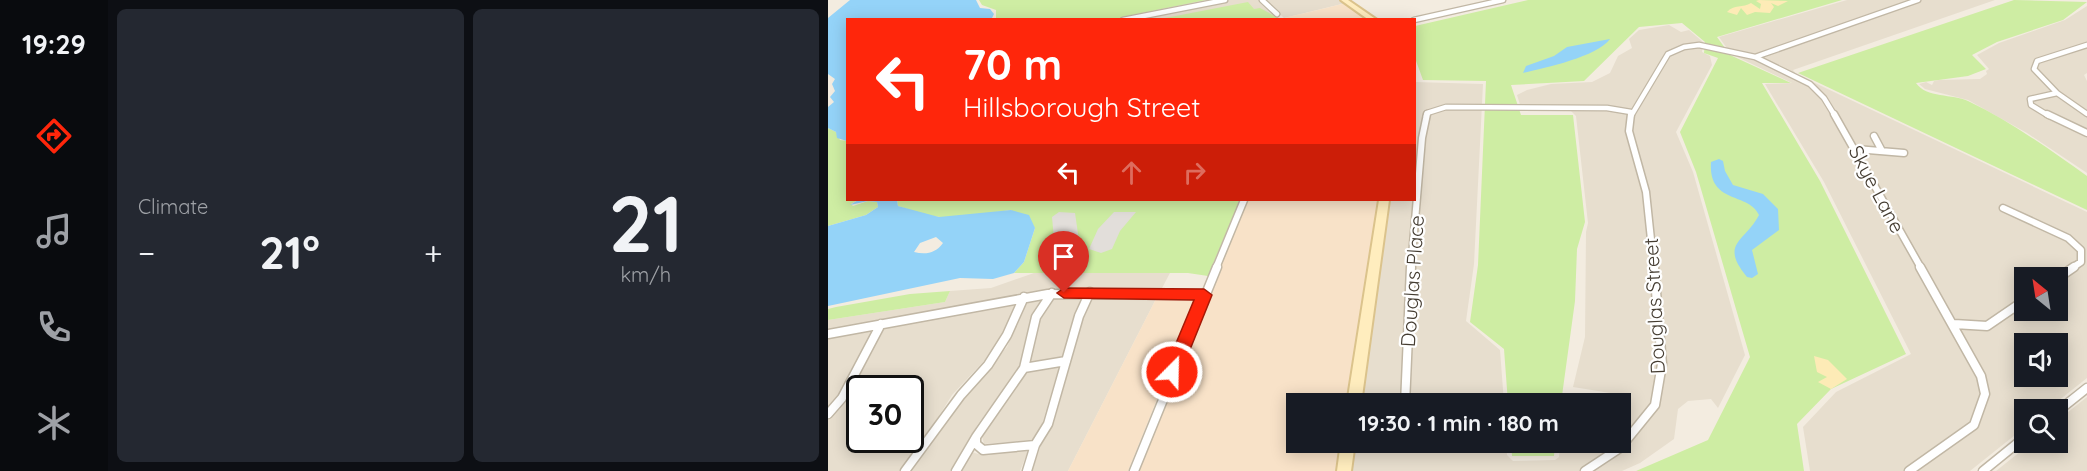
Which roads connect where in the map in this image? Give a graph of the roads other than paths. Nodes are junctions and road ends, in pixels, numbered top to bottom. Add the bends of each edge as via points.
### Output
1 (1226, 0) edge
2 (1262, 0) edge
3 (1344, 0) edge
4 (1503, 0) edge
5 (1918, 0) edge
6 (1277, 14) dead end
7 (1133, 18) edge
8 (1371, 18) edge
9 (1416, 20) edge
10 (2087, 45) edge
11 (1755, 57) junction
12 (2057, 93) junction
13 (1631, 112) junction
14 (2087, 114) edge
15 (2087, 133) edge
16 (1874, 136) dead end
17 (1856, 149) junction
18 (1882, 151) junction
19 (1418, 152) edge
20 (1904, 153) dead end
21 (1416, 183) edge
22 (1244, 201) edge
23 (1384, 201) edge
24 (1415, 201) edge
25 (2003, 208) dead end
26 (2068, 271) edge
27 (1090, 292) junction
28 (1053, 293) junction
29 (1204, 295) junction
30 (1024, 297) junction
31 (2014, 308) edge
32 (881, 324) junction
33 (1954, 324) junction
34 (828, 334) edge
35 (1066, 361) junction
36 (1024, 368) junction
37 (2087, 387) edge
38 (1356, 393) edge
39 (1405, 393) edge
40 (2068, 403) edge
41 (828, 414) edge
42 (976, 437) junction
43 (1035, 445) junction
44 (2014, 446) edge
45 (1346, 453) edge
46 (905, 471) edge
47 (956, 471) edge
48 (1026, 471) edge
49 (1134, 471) edge
50 (1344, 471) edge
51 (1585, 471) edge
52 (1909, 471) edge
53 (1983, 471) edge

1 - 7 street
2 - 6 street
3 - 8 main road
4 - 9 street
5 - 11 street
10 - 12 street via 2037,61 2034,69
11 - 13 street, Skye Lane via 1700,45 1673,51
11 - 17 street, Skye Lane via 1810,84 1824,98
12 - 14 street
12 - 15 street via 2036,96 2030,99 2031,105
13 - 19 street, Douglas Place via 1607,108 1438,108 1425,116
13 - 51 street, Douglas Street via 1629,131 1646,192 1662,364 1655,405 1620,448
16 - 18 street
17 - 18 street
17 - 33 street, Skye Lane
18 - 20 street
19 - 21 street, Douglas Place
22 - 29 street
23 - 38 main road
24 - 39 street, Douglas Place
25 - 26 street via 2068,238 2080,250 2081,262
27 - 28 street
27 - 29 street
27 - 35 street via 1078,316
28 - 30 street
28 - 36 street via 1036,317
29 - 49 street
30 - 32 street
30 - 46 street via 988,365
31 - 33 street via 1987,326
32 - 34 street
32 - 41 street via 842,398
33 - 52 street, Skye Lane via 1981,376 1985,394 1974,425
35 - 36 street
35 - 43 street via 1048,424
36 - 42 street
37 - 40 street
42 - 43 street via 976,444 983,450
42 - 47 street
43 - 48 street
44 - 53 street
45 - 50 main road

